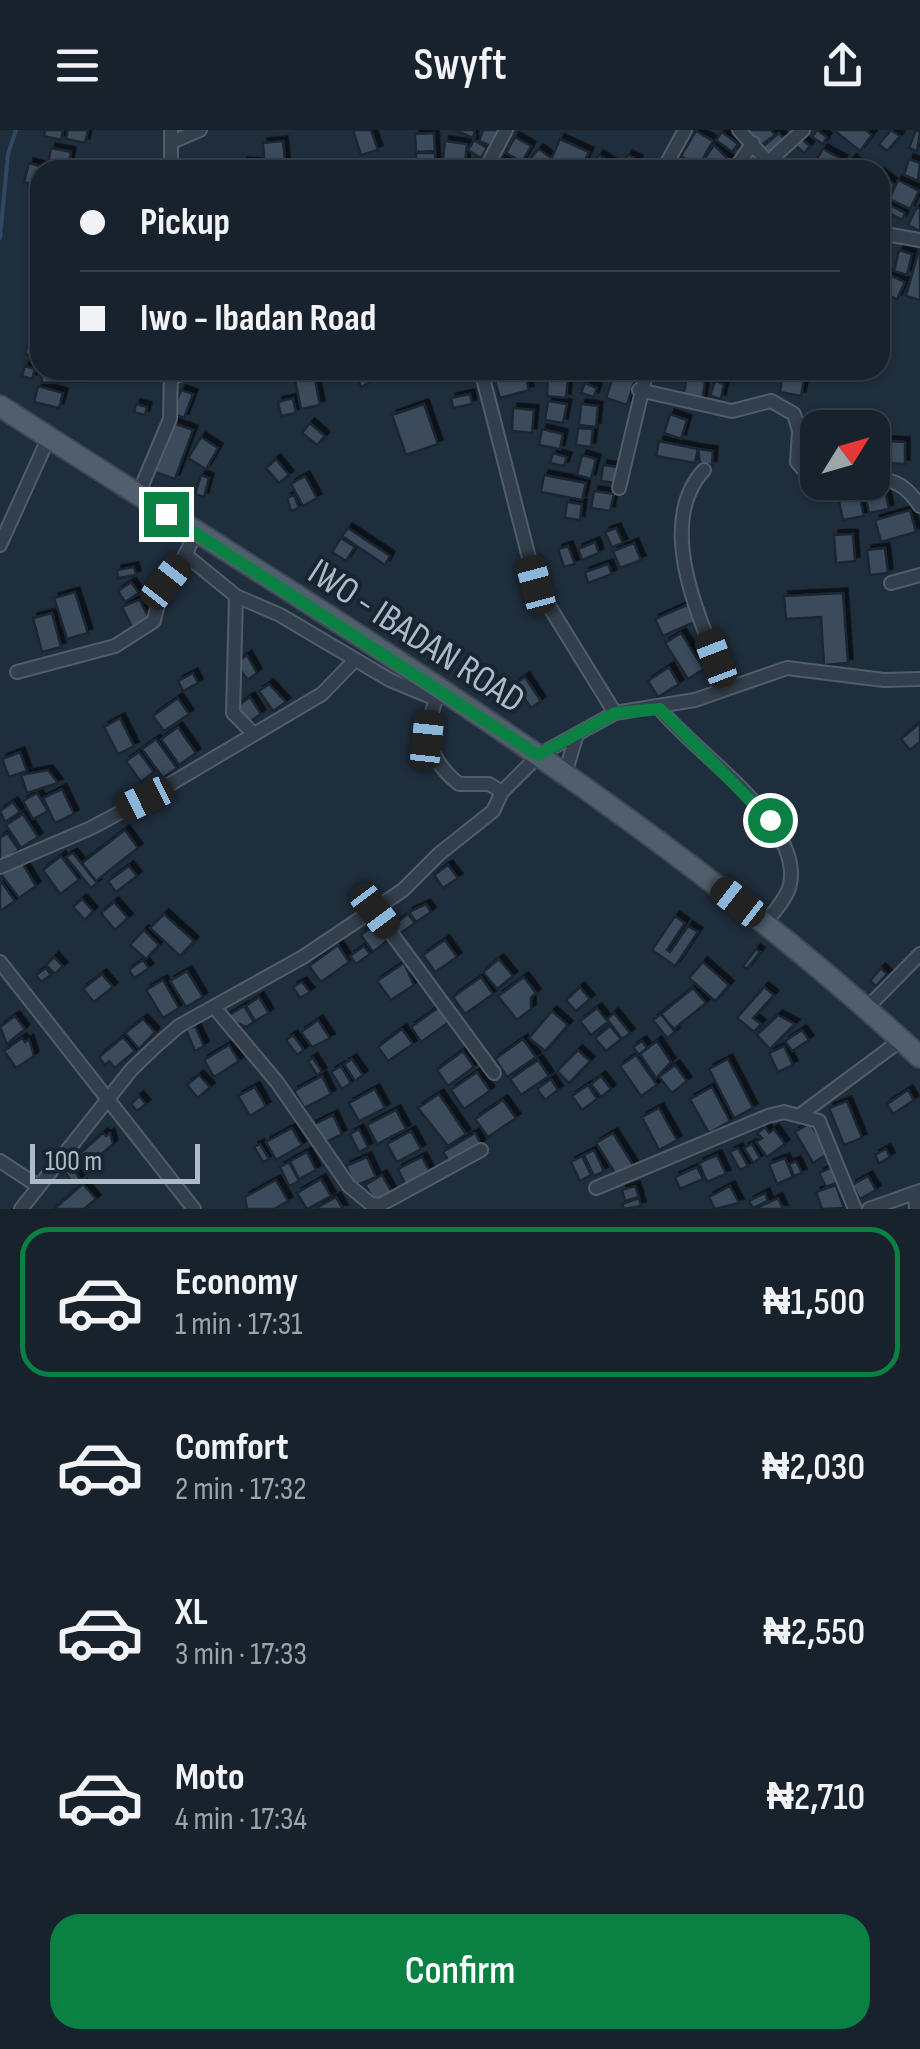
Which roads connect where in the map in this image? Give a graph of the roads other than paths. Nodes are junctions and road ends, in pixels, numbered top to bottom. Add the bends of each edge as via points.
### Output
1 (200, 130) edge
2 (506, 130) edge
3 (685, 130) edge
4 (739, 130) edge
5 (803, 130) edge
6 (171, 136) edge
7 (753, 144) junction
8 (490, 160) edge
9 (669, 160) edge
10 (741, 160) edge
11 (766, 160) edge
12 (770, 160) edge
13 (890, 235) edge
14 (920, 240) edge
15 (171, 380) edge
16 (484, 380) edge
17 (646, 380) edge
18 (639, 390) junction
19 (0, 406) edge
20 (48, 437) junction
21 (800, 466) edge
22 (704, 470) dead end
23 (890, 482) edge
24 (619, 488) dead end
25 (138, 495) junction
26 (920, 506) edge
27 (195, 533) junction
28 (0, 545) edge
29 (187, 556) junction
30 (920, 575) edge
31 (890, 583) dead end
32 (236, 596) junction
33 (354, 661) junction
34 (17, 672) dead end
35 (920, 679) edge
36 (728, 688) junction
37 (438, 695) junction
38 (660, 709) junction
39 (615, 713) junction
40 (252, 732) junction
41 (577, 734) junction
42 (538, 755) junction
43 (565, 774) junction
44 (502, 792) junction
45 (0, 866) edge
46 (375, 911) junction
47 (765, 924) junction
48 (920, 954) edge
49 (0, 962) edge
50 (214, 1008) junction
51 (866, 1008) junction
52 (902, 1040) junction
53 (920, 1057) edge
54 (494, 1073) dead end
55 (108, 1102) junction
56 (800, 1115) junction
57 (480, 1150) dead end
58 (0, 1161) edge
59 (38, 1186) junction
60 (596, 1188) dead end
61 (917, 1192) edge
62 (26, 1207) edge
63 (194, 1209) edge
64 (856, 1209) edge
65 (868, 1209) edge
66 (916, 1209) edge

1 - 6 street
2 - 8 street
3 - 9 street
4 - 7 street
5 - 12 street
7 - 10 street
7 - 11 street
13 - 14 street
15 - 25 street via 170,419
16 - 39 street via 536,585
17 - 18 street
18 - 21 street via 732,411 771,401 794,414
18 - 24 street
19 - 20 main road, IWO - IBADAN ROAD
20 - 25 main road, IWO - IBADAN ROAD
20 - 28 street
22 - 36 street via 684,510 682,554
23 - 26 street
25 - 27 main road, IWO - IBADAN ROAD
27 - 29 street
27 - 37 main road, IWO - IBADAN ROAD
29 - 32 street
29 - 34 street via 159,592 154,621 140,631 115,646
30 - 31 street
32 - 33 street
32 - 40 street via 232,713
33 - 37 street
33 - 40 street via 322,694
35 - 36 street via 797,668
36 - 38 street
37 - 42 main road, IWO - IBADAN ROAD
37 - 44 street via 427,740 434,756 459,784 490,784
38 - 39 street
38 - 47 street via 765,814 780,838 790,886
39 - 41 street
40 - 45 street via 90,828
41 - 42 street
41 - 43 street
42 - 43 main road, IWO - IBADAN ROAD
42 - 44 street
43 - 47 main road, IWO - IBADAN ROAD
44 - 46 street via 493,811
46 - 50 street
46 - 54 street
47 - 51 main road, IWO - IBADAN ROAD
48 - 51 street
49 - 55 street
50 - 55 street via 156,1046
50 - 57 street via 277,1082 339,1175 371,1204
51 - 52 main road, IWO - IBADAN ROAD
52 - 53 main road, IWO - IBADAN ROAD
52 - 56 street
55 - 59 street
55 - 63 street
56 - 60 street via 768,1116
56 - 64 street via 822,1126
58 - 59 street
59 - 62 street
61 - 65 street
61 - 66 street

